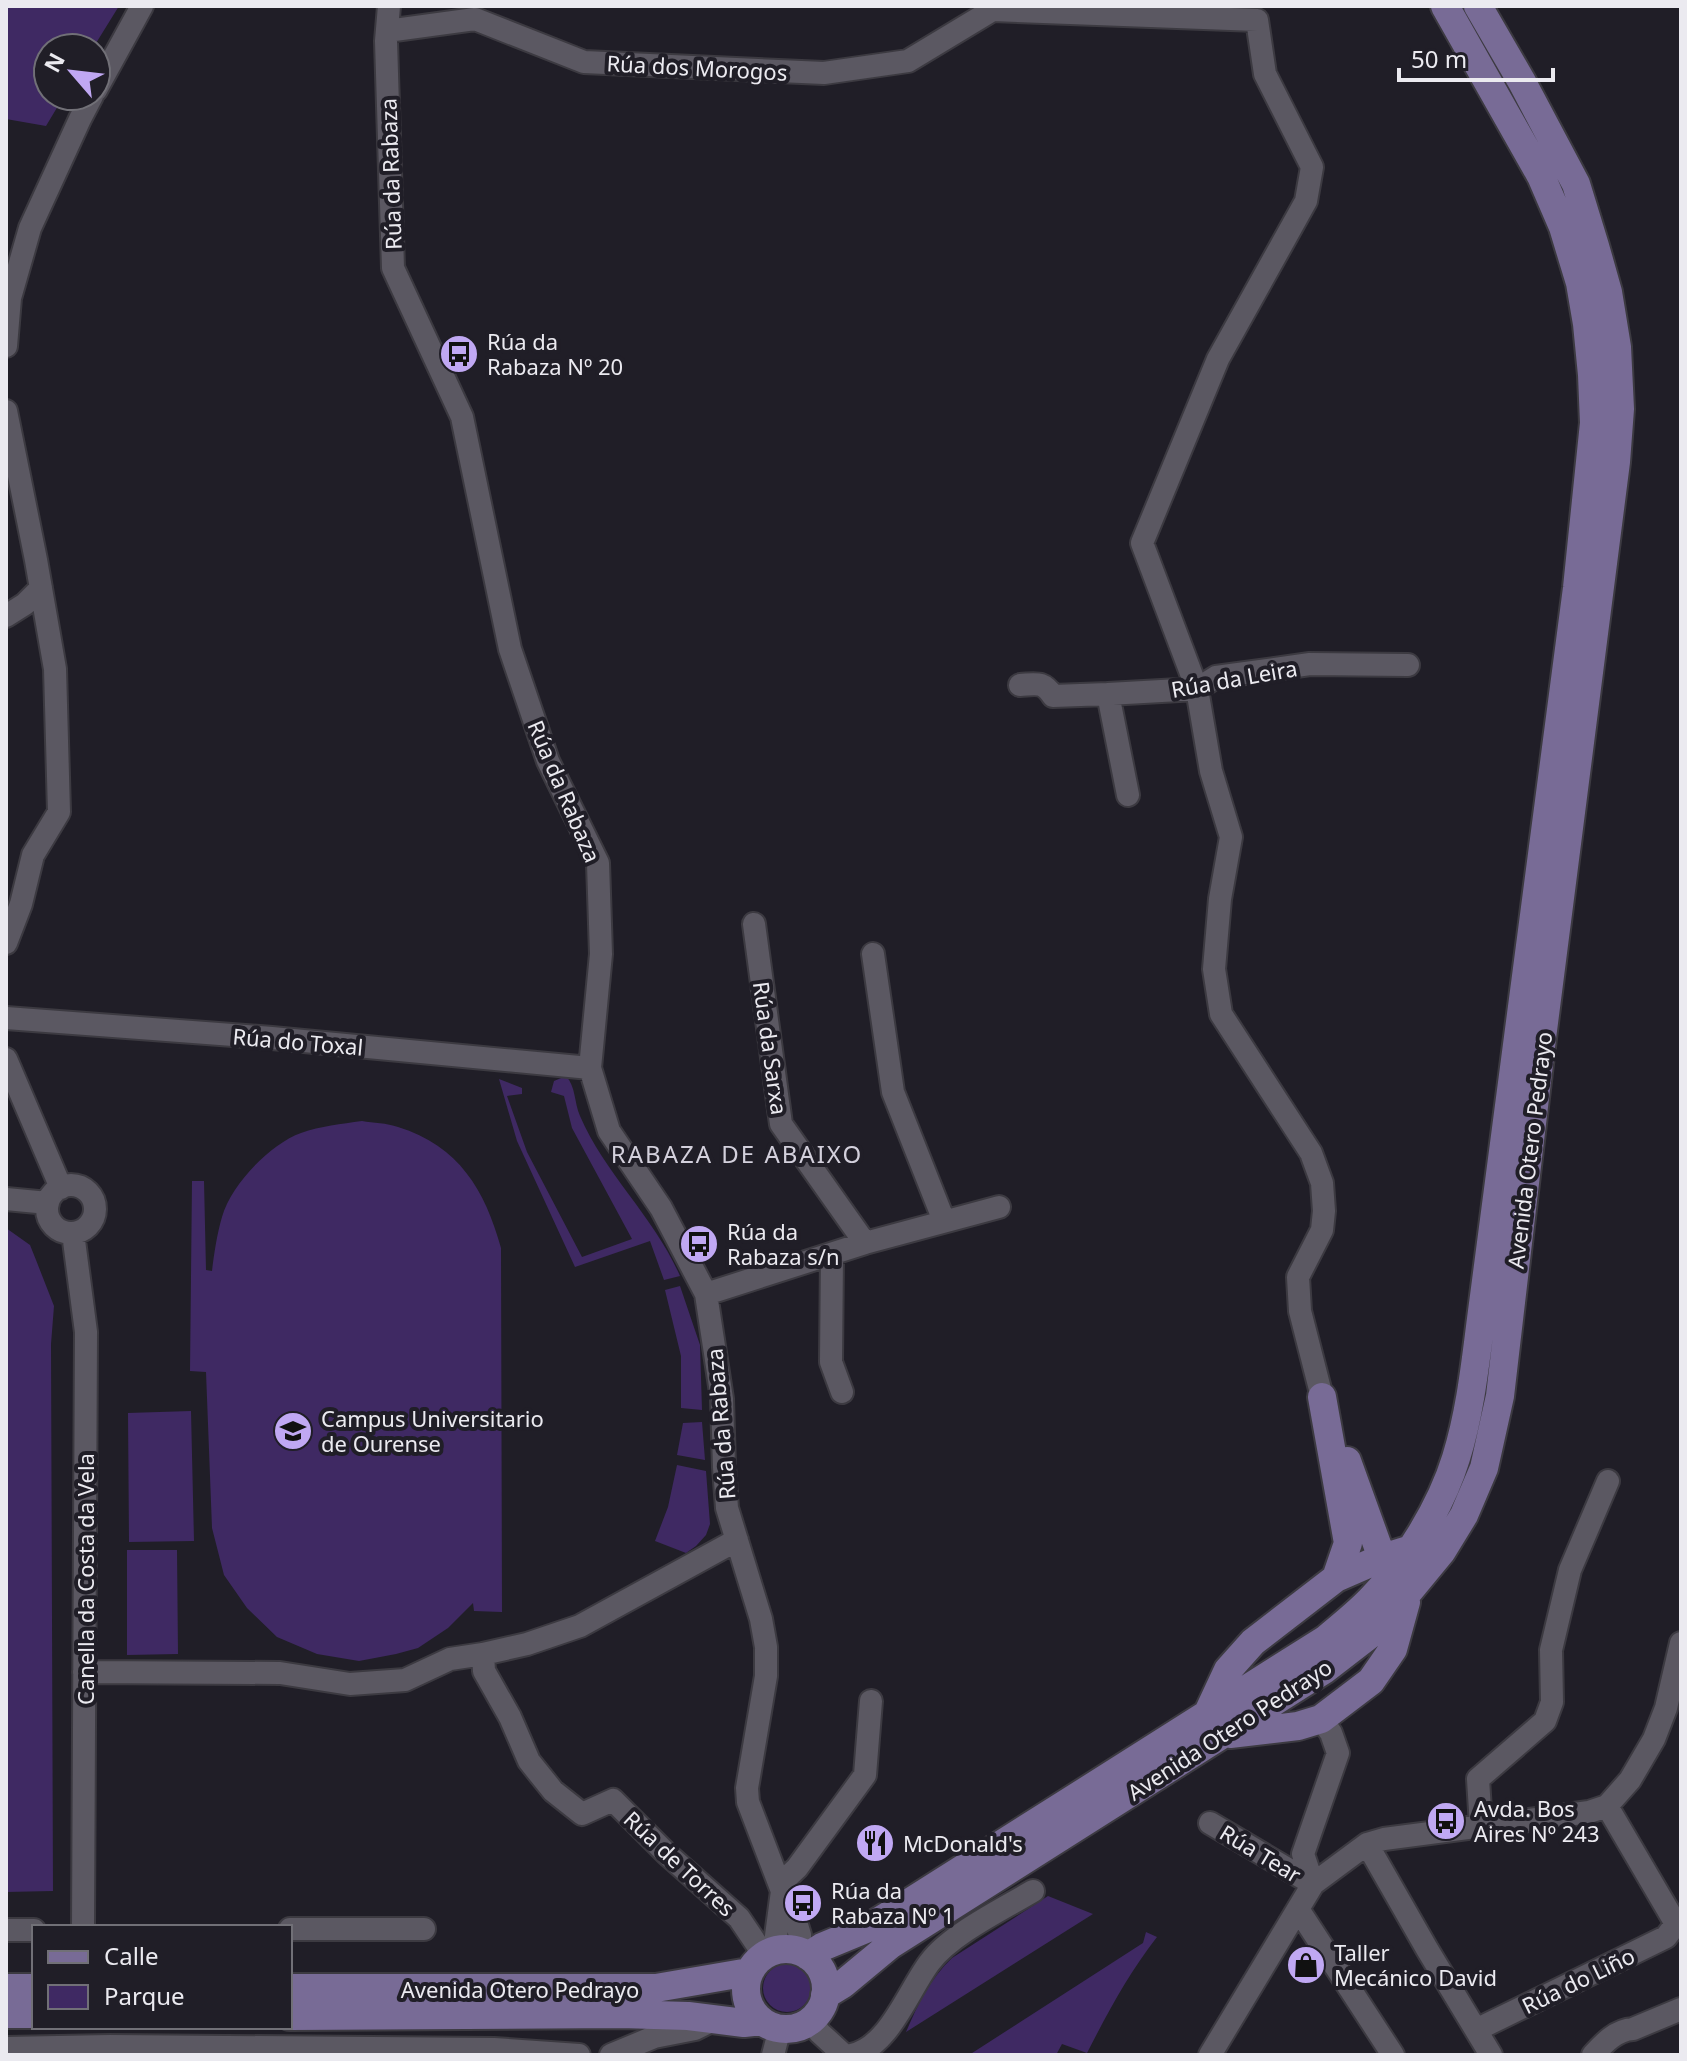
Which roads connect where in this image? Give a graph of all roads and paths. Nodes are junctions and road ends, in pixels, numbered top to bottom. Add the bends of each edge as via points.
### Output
1 (142, 6) edge
2 (389, 6) edge
3 (1445, 6) edge
4 (1478, 6) edge
5 (996, 8) edge
6 (387, 31) junction
7 (112, 61) edge
8 (84, 112) edge
9 (13, 262) edge
10 (6, 346) edge
11 (6, 411) edge
12 (41, 588) junction
13 (6, 616) edge
14 (1408, 665) dead end
15 (1020, 685) dead end
16 (1197, 689) junction
17 (1108, 694) junction
18 (1128, 795) dead end
19 (754, 924) dead end
20 (6, 943) edge
21 (873, 954) dead end
22 (6, 1018) edge
23 (6, 1059) edge
24 (590, 1068) junction
25 (54, 1195) junction
26 (6, 1199) edge
27 (999, 1207) dead end
28 (944, 1221) junction
29 (73, 1233) junction
30 (865, 1243) junction
31 (832, 1254) junction
32 (706, 1294) junction
33 (842, 1392) dead end
34 (1322, 1397) junction
35 (1608, 1481) dead end
36 (737, 1540) junction
37 (1411, 1549) junction
38 (1382, 1558) junction
39 (1336, 1578) junction
40 (1409, 1593) junction
41 (1304, 1604) junction
42 (1364, 1623) junction
43 (1253, 1642) junction
44 (1681, 1643) edge
45 (483, 1654) junction
46 (84, 1672) junction
47 (1371, 1681) junction
48 (1263, 1694) junction
49 (871, 1701) dead end
50 (1681, 1718) edge
51 (1309, 1723) junction
52 (1214, 1725) junction
53 (1654, 1739) junction
54 (1607, 1806) junction
55 (1210, 1823) dead end
56 (1481, 1826) junction
57 (1367, 1844) junction
58 (1313, 1884) junction
59 (781, 1888) junction
60 (1033, 1891) dead end
61 (1298, 1909) junction
62 (83, 1925) edge
63 (1678, 1927) edge
64 (292, 1929) edge
65 (424, 1929) dead end
66 (6, 1930) edge
67 (32, 1930) edge
68 (780, 1957) junction
69 (6, 1988) edge
70 (32, 1988) edge
71 (292, 1988) edge
72 (825, 1995) junction
73 (1681, 2009) edge
74 (6, 2014) edge
75 (32, 2014) edge
76 (292, 2016) edge
77 (715, 2019) junction
78 (810, 2020) junction
79 (1476, 2030) junction
80 (772, 2035) edge
81 (6, 2048) edge
82 (579, 2055) edge
83 (611, 2055) edge
84 (844, 2055) edge
85 (851, 2055) edge
86 (1210, 2055) edge
87 (1393, 2055) edge
88 (1491, 2055) edge
89 (1593, 2055) edge

1 - 7 street
2 - 6 street, Rúa da Rabaza
3 - 37 main road, Avenida Otero Pedrayo via 1541,176 1563,227 1587,324 1594,423 1471,1394 1456,1459
4 - 40 main road, Avenida Otero Pedrayo via 1576,184 1608,292 1620,409 1500,1396 1484,1468 1464,1515
5 - 6 street, Rúa dos Morogos via 908,61 824,73 584,62 475,19
5 - 16 street via 1257,20 1265,74 1312,167 1306,201 1218,359 1142,543
6 - 24 street, Rúa da Rabaza via 393,268 462,417 510,649 548,761 598,863 601,954
8 - 9 street
9 - 10 street
11 - 12 street
12 - 13 street
12 - 20 street via 55,669 59,812 33,855
14 - 16 street, Rúa da Leira via 1310,664 1216,677
15 - 17 street, Rúa da Leira via 1046,686 1053,696
16 - 17 street, Rúa da Leira
16 - 34 street via 1211,771 1231,837 1214,969 1221,1014 1311,1153 1322,1183 1322,1230 1298,1277 1300,1311
17 - 18 street
19 - 30 street, Rúa da Sarxa via 781,1124
21 - 28 street via 893,1092
22 - 24 street, Rúa do Toxal
23 - 25 street
24 - 32 street, Rúa da Rabaza via 609,1131 661,1208
25 - 26 street
25 - 29 street via 48,1214 62,1231
25 - 29 street via 76,1185 89,1193 94,1214 87,1227
27 - 28 street
28 - 30 street
29 - 46 street, Canella da Costa da Vela via 86,1332
30 - 31 street
31 - 32 street
31 - 33 street via 831,1362
32 - 36 street, Rúa da Rabaza via 722,1399 727,1508
34 - 38 main road
34 - 39 main road via 1348,1543
35 - 56 street via 1570,1570 1551,1650 1552,1702 1545,1721 1478,1779
36 - 45 street via 580,1626
36 - 59 street, Rúa da Rabaza via 766,1647 748,1802
37 - 38 main road
37 - 42 main road, Avenida Otero Pedrayo via 1372,1599
38 - 39 main road
39 - 41 main road
40 - 42 main road, Avenida Otero Pedrayo
40 - 47 main road via 1393,1649
41 - 42 main road via 1345,1601
41 - 43 main road
42 - 47 main road
42 - 48 main road, Avenida Otero Pedrayo via 1324,1670
43 - 48 main road
43 - 52 main road via 1228,1670
44 - 53 street
45 - 46 street via 450,1659 405,1680 350,1684 280,1673
45 - 68 street, Rúa de Torres via 484,1671 529,1761 553,1791 582,1814 613,1800
46 - 62 street, Canella da Costa da Vela
47 - 51 main road
48 - 51 main road
48 - 52 main road, Avenida Otero Pedrayo
49 - 59 street via 865,1775
50 - 53 street
51 - 52 main road
51 - 58 street via 1331,1733 1338,1753 1303,1854
52 - 68 main road, Avenida Otero Pedrayo via 868,1928
52 - 72 main road, Avenida Otero Pedrayo via 890,1945
53 - 54 street
54 - 56 street
54 - 63 street, Rúa do Liño
55 - 58 street, Rúa Tear
56 - 57 street
57 - 58 street
57 - 79 street
58 - 61 street
59 - 68 street via 776,1936
60 - 85 street via 959,1936 931,1960 884,2034
61 - 86 street
61 - 87 street
63 - 79 street, Rúa do Liño
64 - 65 street
66 - 67 street
68 - 71 main road, Avenida Otero Pedrayo via 656,1988
68 - 72 main road via 816,1962
68 - 80 main road via 746,1991 756,2016
69 - 70 main road
72 - 78 main road
73 - 89 street via 1606,2040
74 - 75 main road
76 - 77 main road, Avenida Otero Pedrayo via 621,2014
77 - 80 main road, Avenida Otero Pedrayo
77 - 83 street, Avenida Otero Pedrayo
78 - 80 main road
78 - 84 street
79 - 88 street
81 - 82 street via 494,2049

